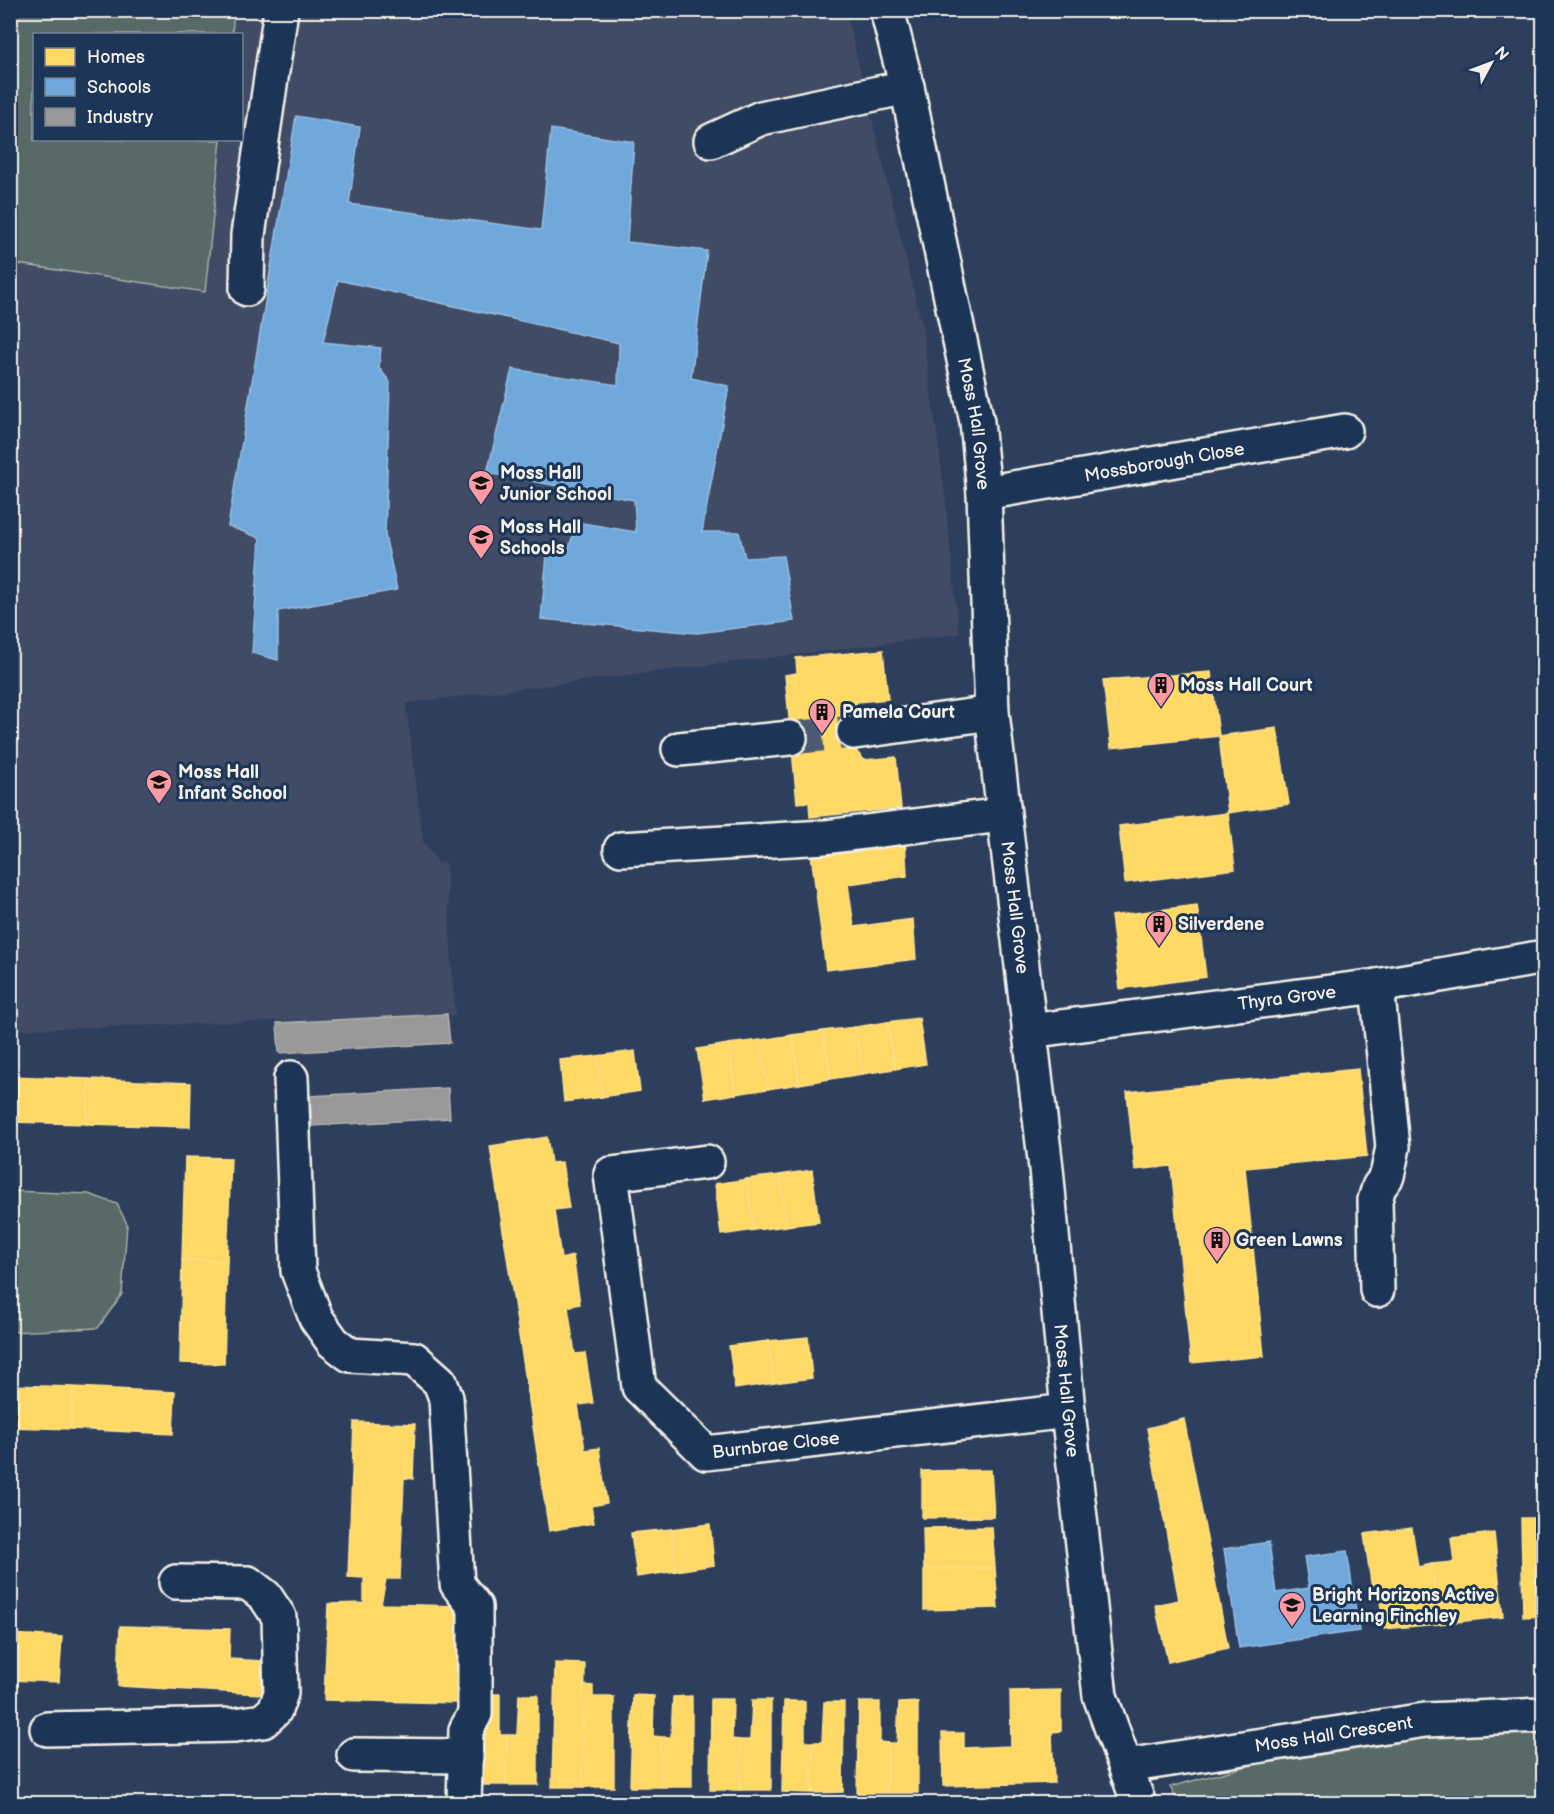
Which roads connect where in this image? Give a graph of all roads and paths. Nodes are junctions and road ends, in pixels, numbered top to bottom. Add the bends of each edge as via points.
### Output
1 (281, 10) edge
2 (887, 10) edge
3 (907, 87) junction
4 (711, 141) dead end
5 (247, 289) dead end
6 (1345, 431) dead end
7 (984, 493) junction
8 (992, 713) junction
9 (854, 732) tunnel mouth
10 (790, 738) tunnel mouth
11 (679, 749) dead end
12 (1002, 815) junction
13 (621, 849) dead end
14 (1544, 957) edge
15 (1377, 986) junction
16 (1029, 1031) junction
17 (291, 1078) dead end
18 (707, 1162) dead end
19 (1377, 1290) dead end
20 (1068, 1411) junction
21 (176, 1582) dead end
22 (1544, 1714) edge
23 (47, 1729) dead end
24 (354, 1755) dead end
25 (466, 1756) junction
26 (1126, 1766) junction
27 (464, 1803) edge
28 (1139, 1803) edge

1 - 5 street via 248,235
2 - 3 street, Moss Hall Grove
3 - 4 street via 761,118
3 - 7 street, Moss Hall Grove via 977,422
6 - 7 street, Mossborough Close
7 - 8 street, Moss Hall Grove
8 - 9 street
8 - 12 street, Moss Hall Grove
10 - 11 street
12 - 13 street via 825,837
12 - 16 street, Moss Hall Grove
14 - 15 street, Thyra Grove
15 - 16 street, Thyra Grove
15 - 19 street via 1393,1147 1387,1176 1375,1200
16 - 20 street, Moss Hall Grove
17 - 25 street via 298,1271 316,1318 333,1342 350,1355 414,1359 440,1382 446,1398 457,1584 475,1606 476,1714 466,1730
18 - 20 street, Burnbrae Close via 611,1174 639,1387 706,1453
20 - 26 street, Moss Hall Grove via 1100,1696
21 - 23 street via 248,1583 266,1596 279,1617 281,1693 275,1710 263,1721 235,1725
22 - 26 street, Moss Hall Crescent via 1425,1720
24 - 25 street
25 - 27 street
26 - 28 street, Moss Hall Grove

